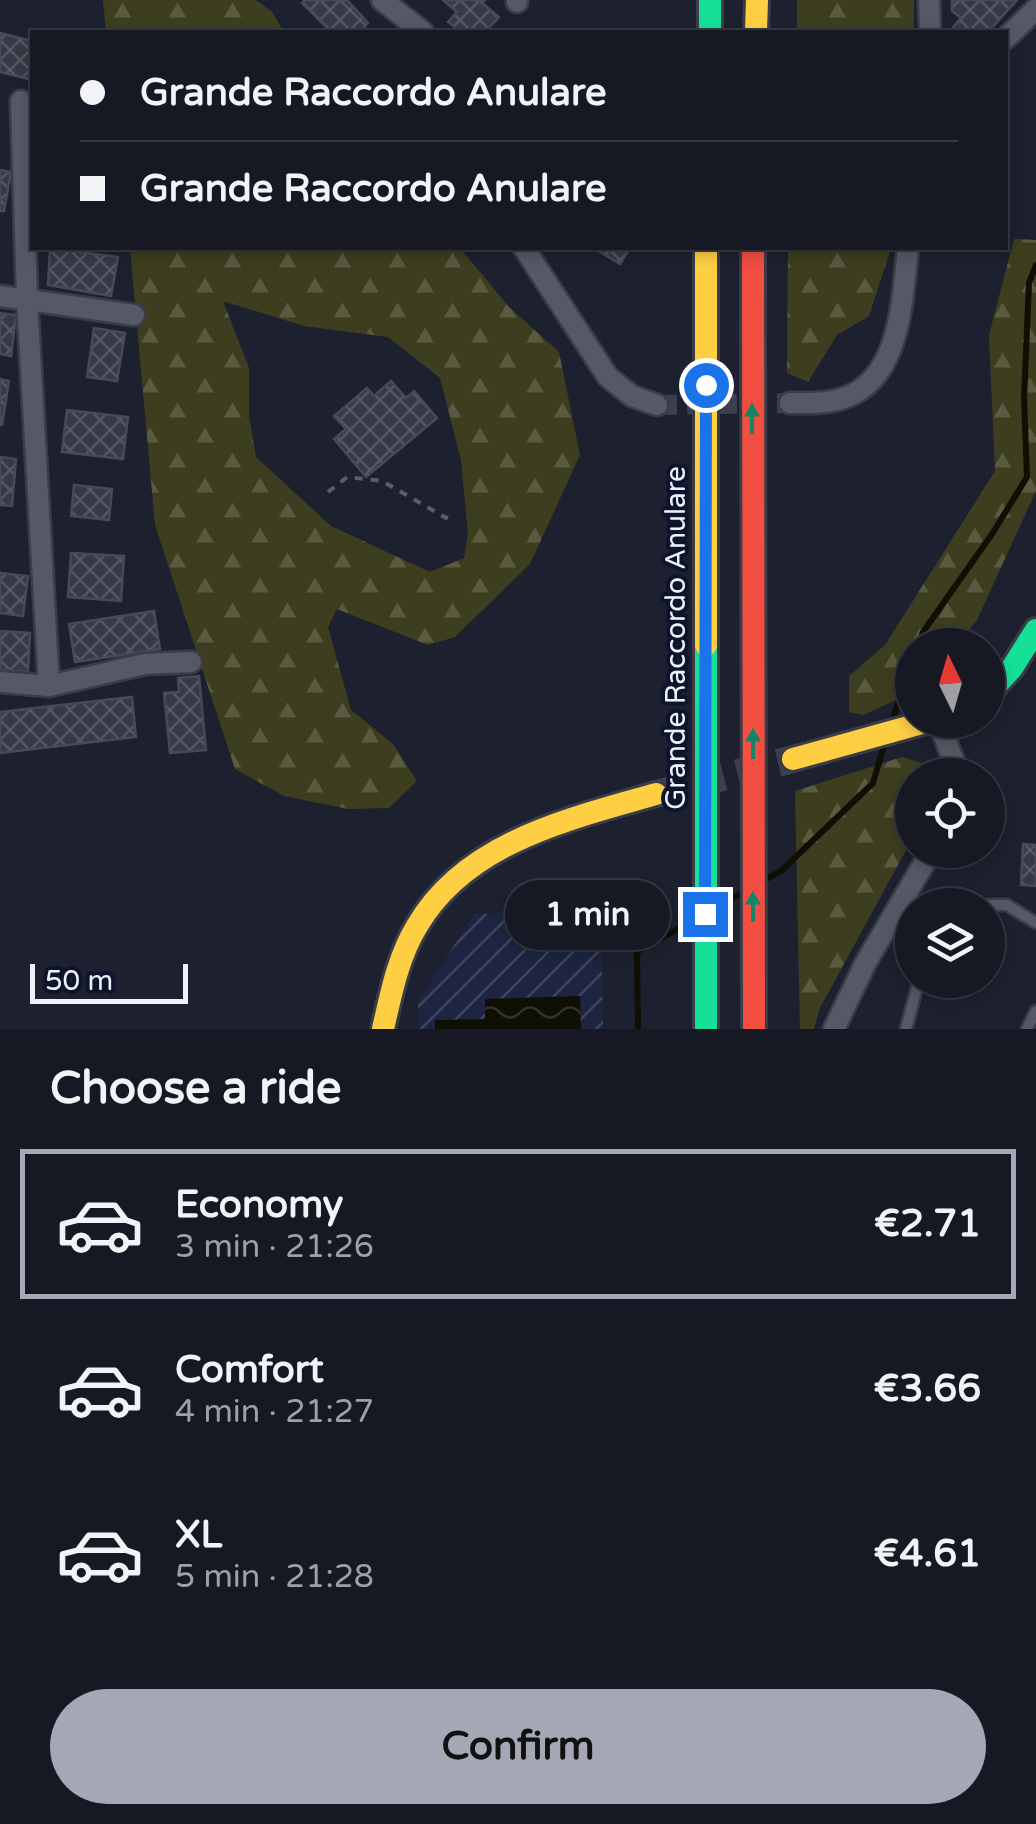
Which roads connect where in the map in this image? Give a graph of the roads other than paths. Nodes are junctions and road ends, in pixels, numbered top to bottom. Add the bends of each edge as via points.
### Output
1 (382, 0) edge
2 (710, 0) edge
3 (756, 0) edge
4 (929, 0) edge
5 (1036, 9) edge
6 (420, 30) edge
7 (710, 30) edge
8 (756, 30) edge
9 (930, 30) edge
10 (1008, 36) edge
11 (21, 101) dead end
12 (525, 250) edge
13 (706, 250) edge
14 (753, 250) edge
15 (908, 250) edge
16 (0, 296) edge
17 (27, 300) junction
18 (134, 315) dead end
19 (790, 403) tunnel mouth
20 (658, 405) tunnel mouth
21 (1036, 630) edge
22 (191, 662) dead end
23 (1005, 676) edge
24 (0, 682) edge
25 (49, 686) junction
26 (895, 731) edge
27 (793, 758) tunnel mouth
28 (656, 794) tunnel mouth
29 (921, 868) edge
30 (1005, 907) edge
31 (1036, 924) edge
32 (915, 998) edge
33 (1036, 1010) edge
34 (755, 1026) edge
35 (383, 1029) edge
36 (706, 1029) edge
37 (834, 1029) edge
38 (906, 1029) edge
39 (1027, 1029) edge

1 - 6 street
2 - 7 main road
3 - 8 main road
4 - 9 street
5 - 10 street
11 - 17 street
12 - 20 street via 608,377
13 - 36 main road, Grande Raccordo Anulare
34 -> 14 main road
15 - 19 street via 894,342 876,374 842,398
16 - 17 street
17 - 18 street
17 - 25 street
21 - 23 main road
22 - 25 street via 144,664
24 - 25 street
26 - 27 main road
28 - 35 main road via 534,830 458,876 408,941
29 - 37 street
30 - 31 lane
32 - 38 lane
33 - 39 lane

